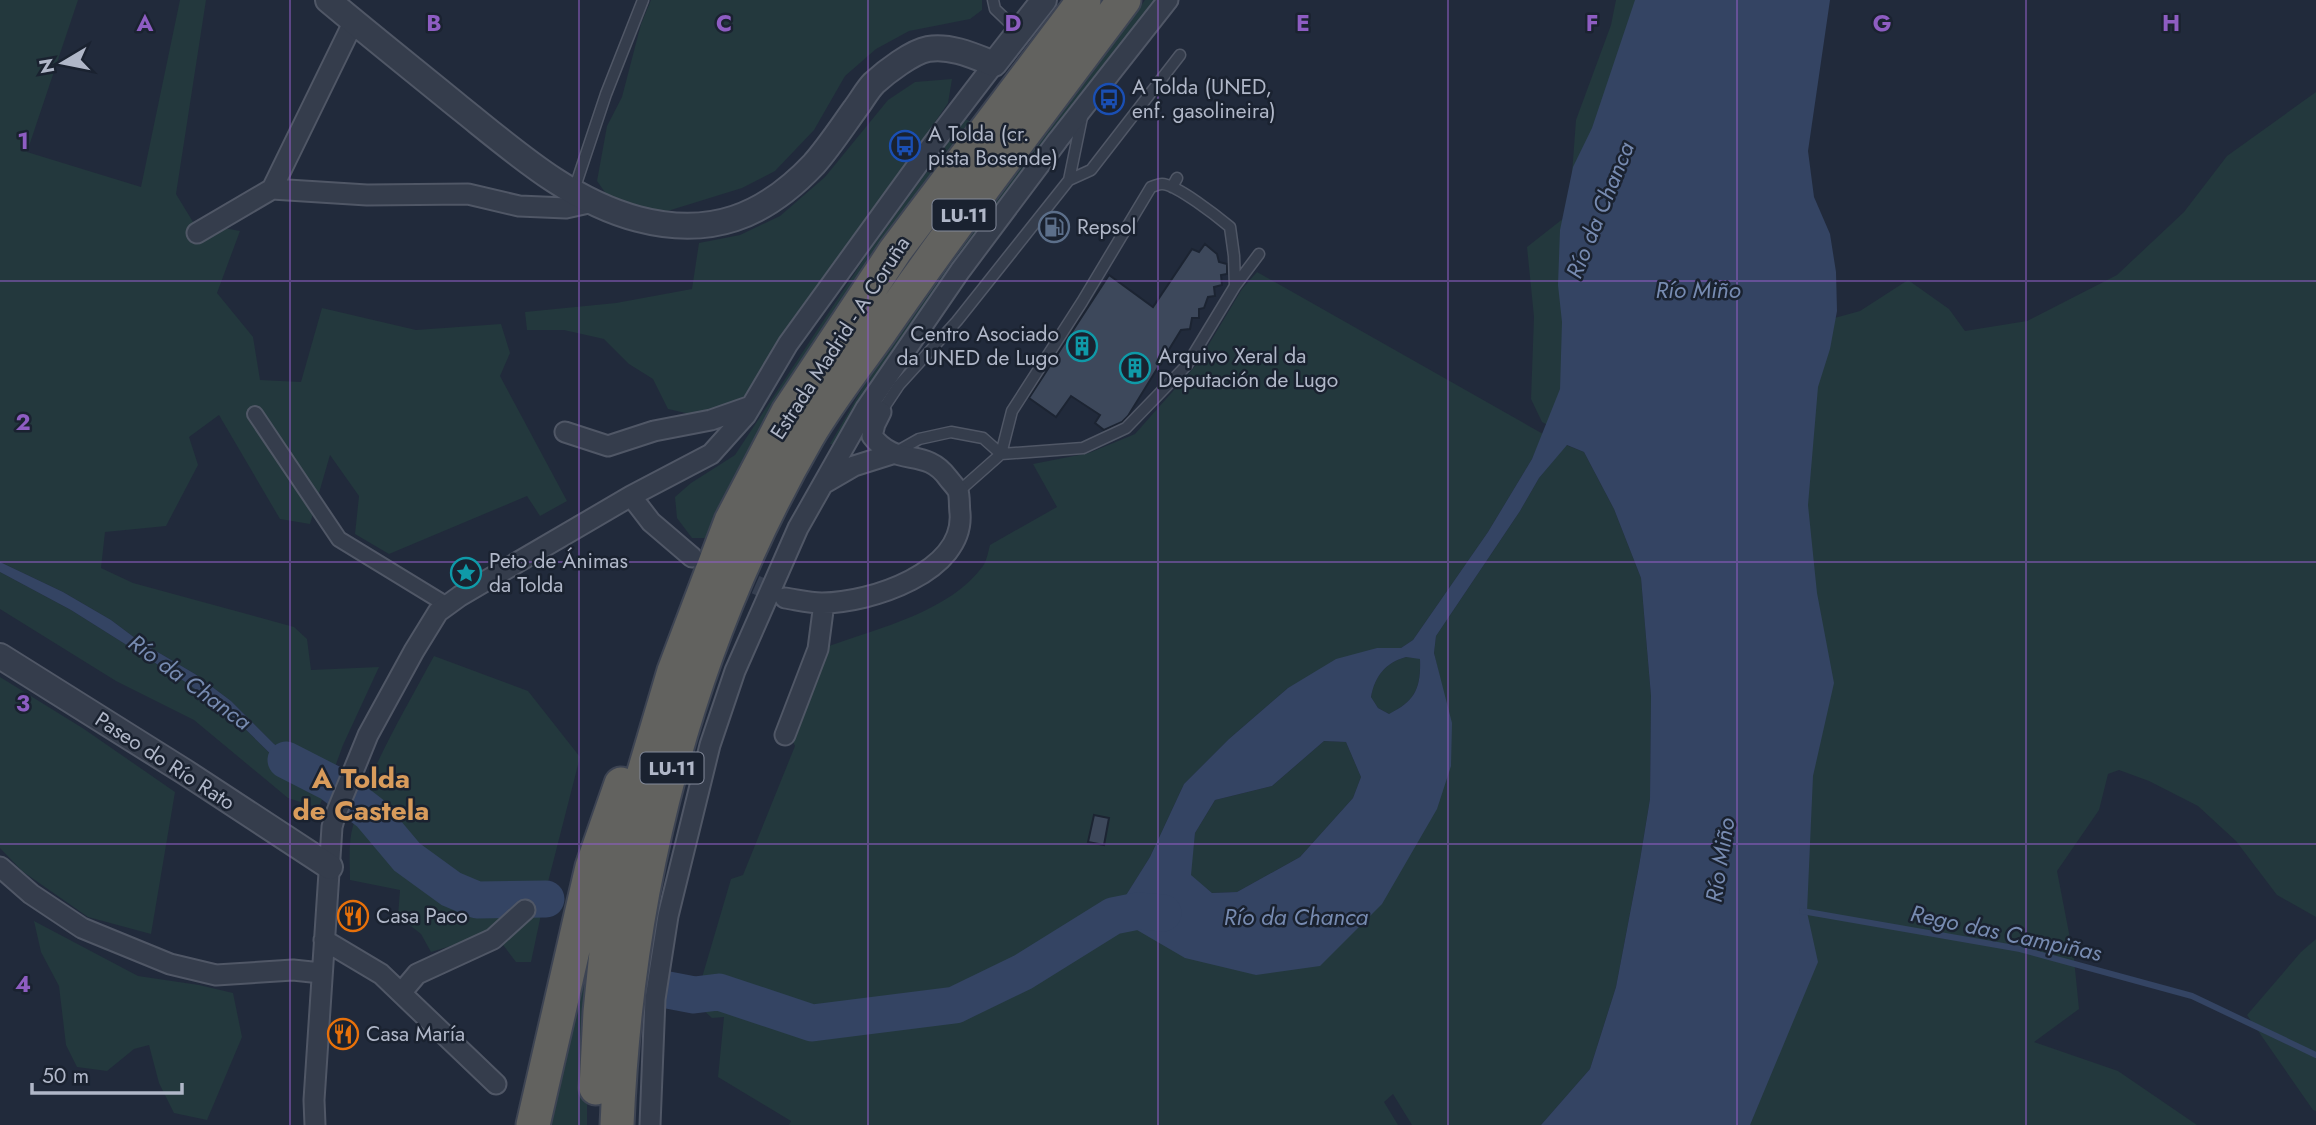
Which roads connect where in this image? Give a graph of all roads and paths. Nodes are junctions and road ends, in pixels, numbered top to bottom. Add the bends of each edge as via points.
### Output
1 (328, 0) edge
2 (643, 0) edge
3 (993, 0) edge
4 (1044, 0) edge
5 (1084, 0) edge
6 (1124, 0) edge
7 (1168, 0) edge
8 (354, 21) junction
9 (1020, 32) junction
10 (1180, 55) dead end
11 (994, 64) junction
12 (1084, 105) junction
13 (1069, 180) junction
14 (272, 189) junction
15 (583, 197) junction
16 (197, 233) dead end
17 (1259, 254) dead end
18 (1235, 286) junction
19 (751, 406) junction
20 (874, 410) junction
21 (255, 414) dead end
22 (565, 432) dead end
23 (892, 454) junction
24 (1001, 454) junction
25 (822, 485) junction
26 (958, 492) junction
27 (631, 496) junction
28 (731, 521) junction
29 (692, 556) dead end
30 (785, 598) tunnel mouth
31 (824, 603) junction
32 (447, 605) junction
33 (0, 656) edge
34 (785, 735) dead end
35 (0, 867) edge
36 (330, 867) junction
37 (524, 910) dead end
38 (324, 940) junction
39 (321, 973) junction
40 (401, 993) junction
41 (496, 1084) dead end
42 (312, 1119) edge
43 (533, 1125) edge
44 (596, 1125) edge
45 (617, 1125) edge
46 (650, 1125) edge

1 - 8 street
2 - 15 lane via 606,94
3 - 9 lane via 995,9
4 - 9 street
5 - 28 highway, Estrada Madrid - A Coruña / LU-11 via 895,251 788,412
6 - 45 highway, Estrada Madrid - A Coruña / LU-11 via 809,434 756,535 705,659 653,835 633,944
7 - 12 street
8 - 14 street
8 - 15 street via 519,155
9 - 11 street
10 - 13 lane via 1091,170
11 - 15 street via 949,49 926,49 902,61 874,83 815,163 778,198 742,217 709,225 671,225 638,219
11 - 19 street via 788,344
12 - 13 lane
12 - 20 street via 960,271
13 - 20 lane via 957,321
14 - 15 street via 367,195 468,194 519,206 566,208
14 - 16 street
17 - 18 lane
18 - 24 lane via 1187,365 1126,428 1083,448
18 - 24 lane via 1230,227 1174,183 1151,187 1012,411
19 - 22 street via 711,421 654,431 608,446
19 - 27 street via 711,454
20 - 23 street via 873,436
20 - 25 street
21 - 32 street via 339,540
23 - 24 lane via 919,439 951,432 983,438
23 - 25 street via 854,466
23 - 26 street via 927,460 941,469
24 - 26 lane
25 - 46 street via 759,616 710,745 662,952 653,1031
26 - 31 street via 961,527 950,550 933,568 860,599
27 - 29 street via 652,522
27 - 32 street
28 - 43 highway via 673,638 592,867
28 - 44 highway, Estrada Madrid - A Coruña / LU-11 via 674,671 634,809 608,933
30 - 31 street
31 - 34 street via 818,649
32 - 36 street via 414,651 361,751 335,816
33 - 36 street, Paseo do Río Rato
35 - 39 street via 82,928 170,964 216,975 293,970
36 - 38 street
37 - 40 street via 493,939 417,974
38 - 39 street
38 - 40 street via 381,974
39 - 42 street
40 - 41 street

